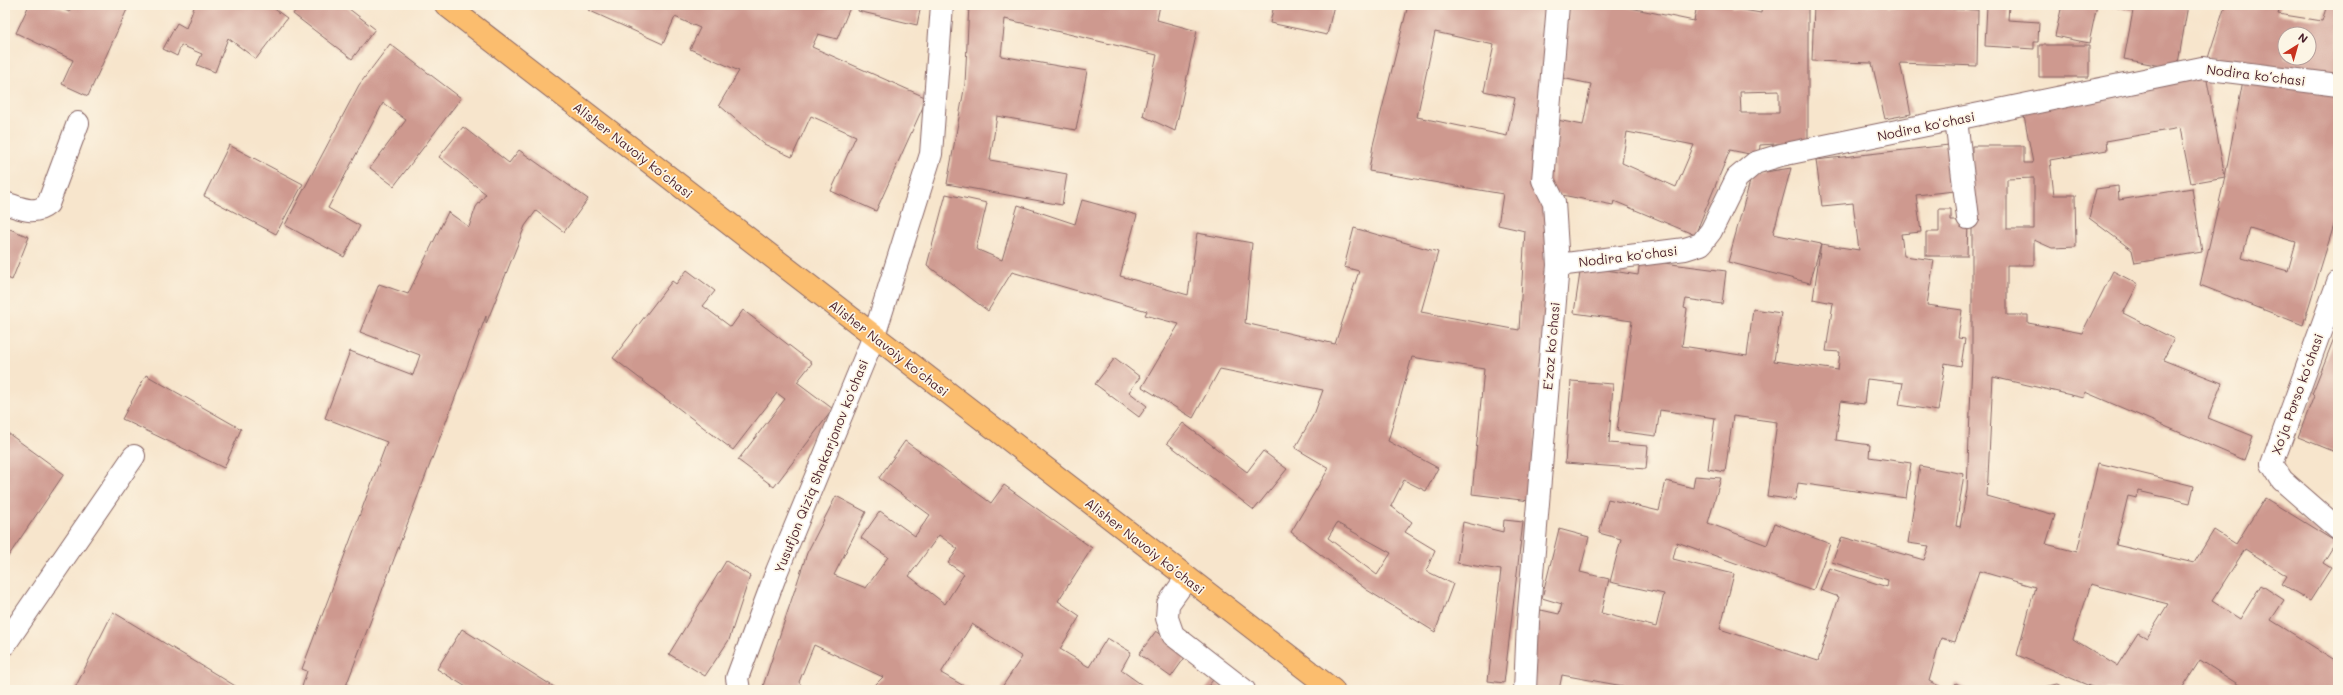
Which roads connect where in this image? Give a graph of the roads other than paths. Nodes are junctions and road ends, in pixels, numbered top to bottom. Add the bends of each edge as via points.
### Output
1 (446, 5) edge
2 (942, 5) edge
3 (1558, 5) edge
4 (2338, 85) edge
5 (1956, 120) junction
6 (78, 123) dead end
7 (5, 203) edge
8 (1968, 218) dead end
9 (1558, 265) junction
10 (2338, 282) edge
11 (874, 336) junction
12 (134, 456) dead end
13 (2338, 529) edge
14 (1186, 579) junction
15 (5, 644) edge
16 (739, 690) edge
17 (1244, 690) edge
18 (1333, 690) edge
19 (1525, 690) edge

1 - 11 main road, Alisher Navoiy koʻchasi
2 - 11 street, Yusufjon Qiziq Shakarjonov koʻchasi via 931,154
3 - 9 street, Eʻzoz koʻchasi via 1543,180 1554,202
4 - 5 street, Nodira koʻchasi via 2202,68
5 - 8 street
5 - 9 street, Nodira koʻchasi via 1780,155 1755,163 1737,178 1711,231 1701,244 1685,249
6 - 7 street via 48,204 41,210 29,211
9 - 19 street, Eʻzoz koʻchasi via 1528,622
10 - 13 street, Xoʻja Porso koʻchasi via 2272,464 2282,480
11 - 14 main road, Alisher Navoiy koʻchasi
11 - 16 street, Yusufjon Qiziq Shakarjonov koʻchasi via 777,571 737,678
12 - 15 street
14 - 17 street via 1168,604 1168,618 1173,635
14 - 18 main road, Alisher Navoiy koʻchasi

